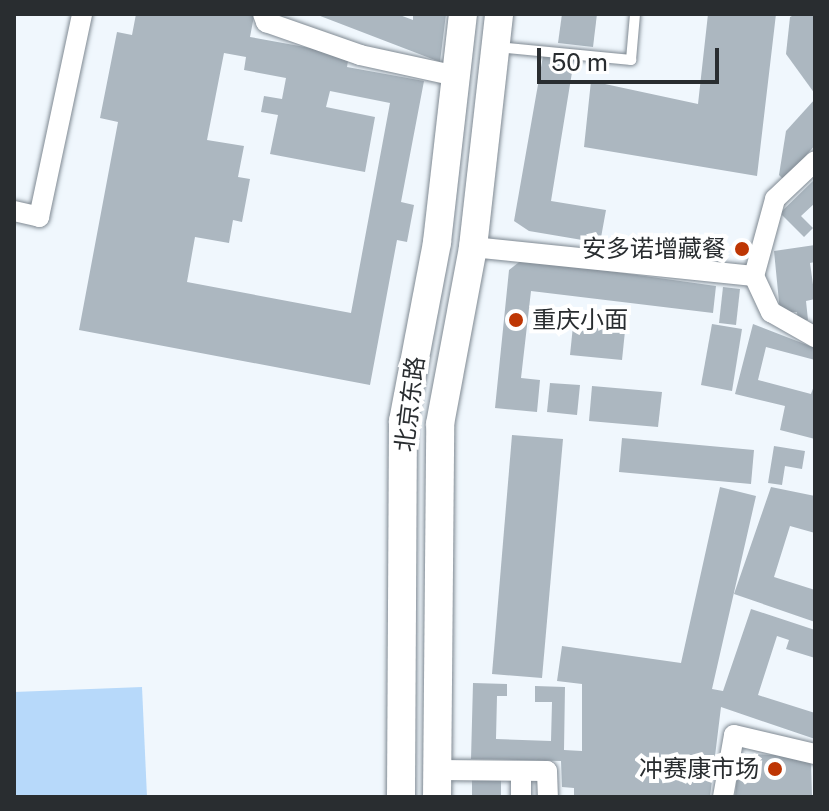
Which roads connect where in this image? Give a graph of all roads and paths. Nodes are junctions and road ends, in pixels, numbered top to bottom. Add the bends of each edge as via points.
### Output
1 (82, 14) edge
2 (263, 14) edge
3 (463, 14) edge
4 (499, 14) edge
5 (635, 14) edge
6 (495, 46) junction
7 (456, 76) junction
8 (815, 161) edge
9 (14, 211) edge
10 (473, 247) junction
11 (754, 276) junction
12 (815, 337) edge
13 (815, 754) edge
14 (521, 771) junction
15 (438, 784) edge
16 (401, 797) edge
17 (521, 797) edge
18 (548, 797) edge
19 (723, 797) edge

1 - 9 street via 39,217
2 - 7 street via 266,22 360,55
3 - 7 main road, 北京东路
4 - 6 main road, 北京东路
5 - 6 lane via 631,60
6 - 10 main road, 北京东路
7 - 16 main road, 北京东路 via 437,242 403,421
8 - 11 street via 775,199
10 - 11 street
10 - 15 main road, 北京东路 via 440,424
11 - 12 street via 771,312
13 - 19 street via 734,735
14 - 15 street
14 - 17 street
14 - 18 street via 547,771

